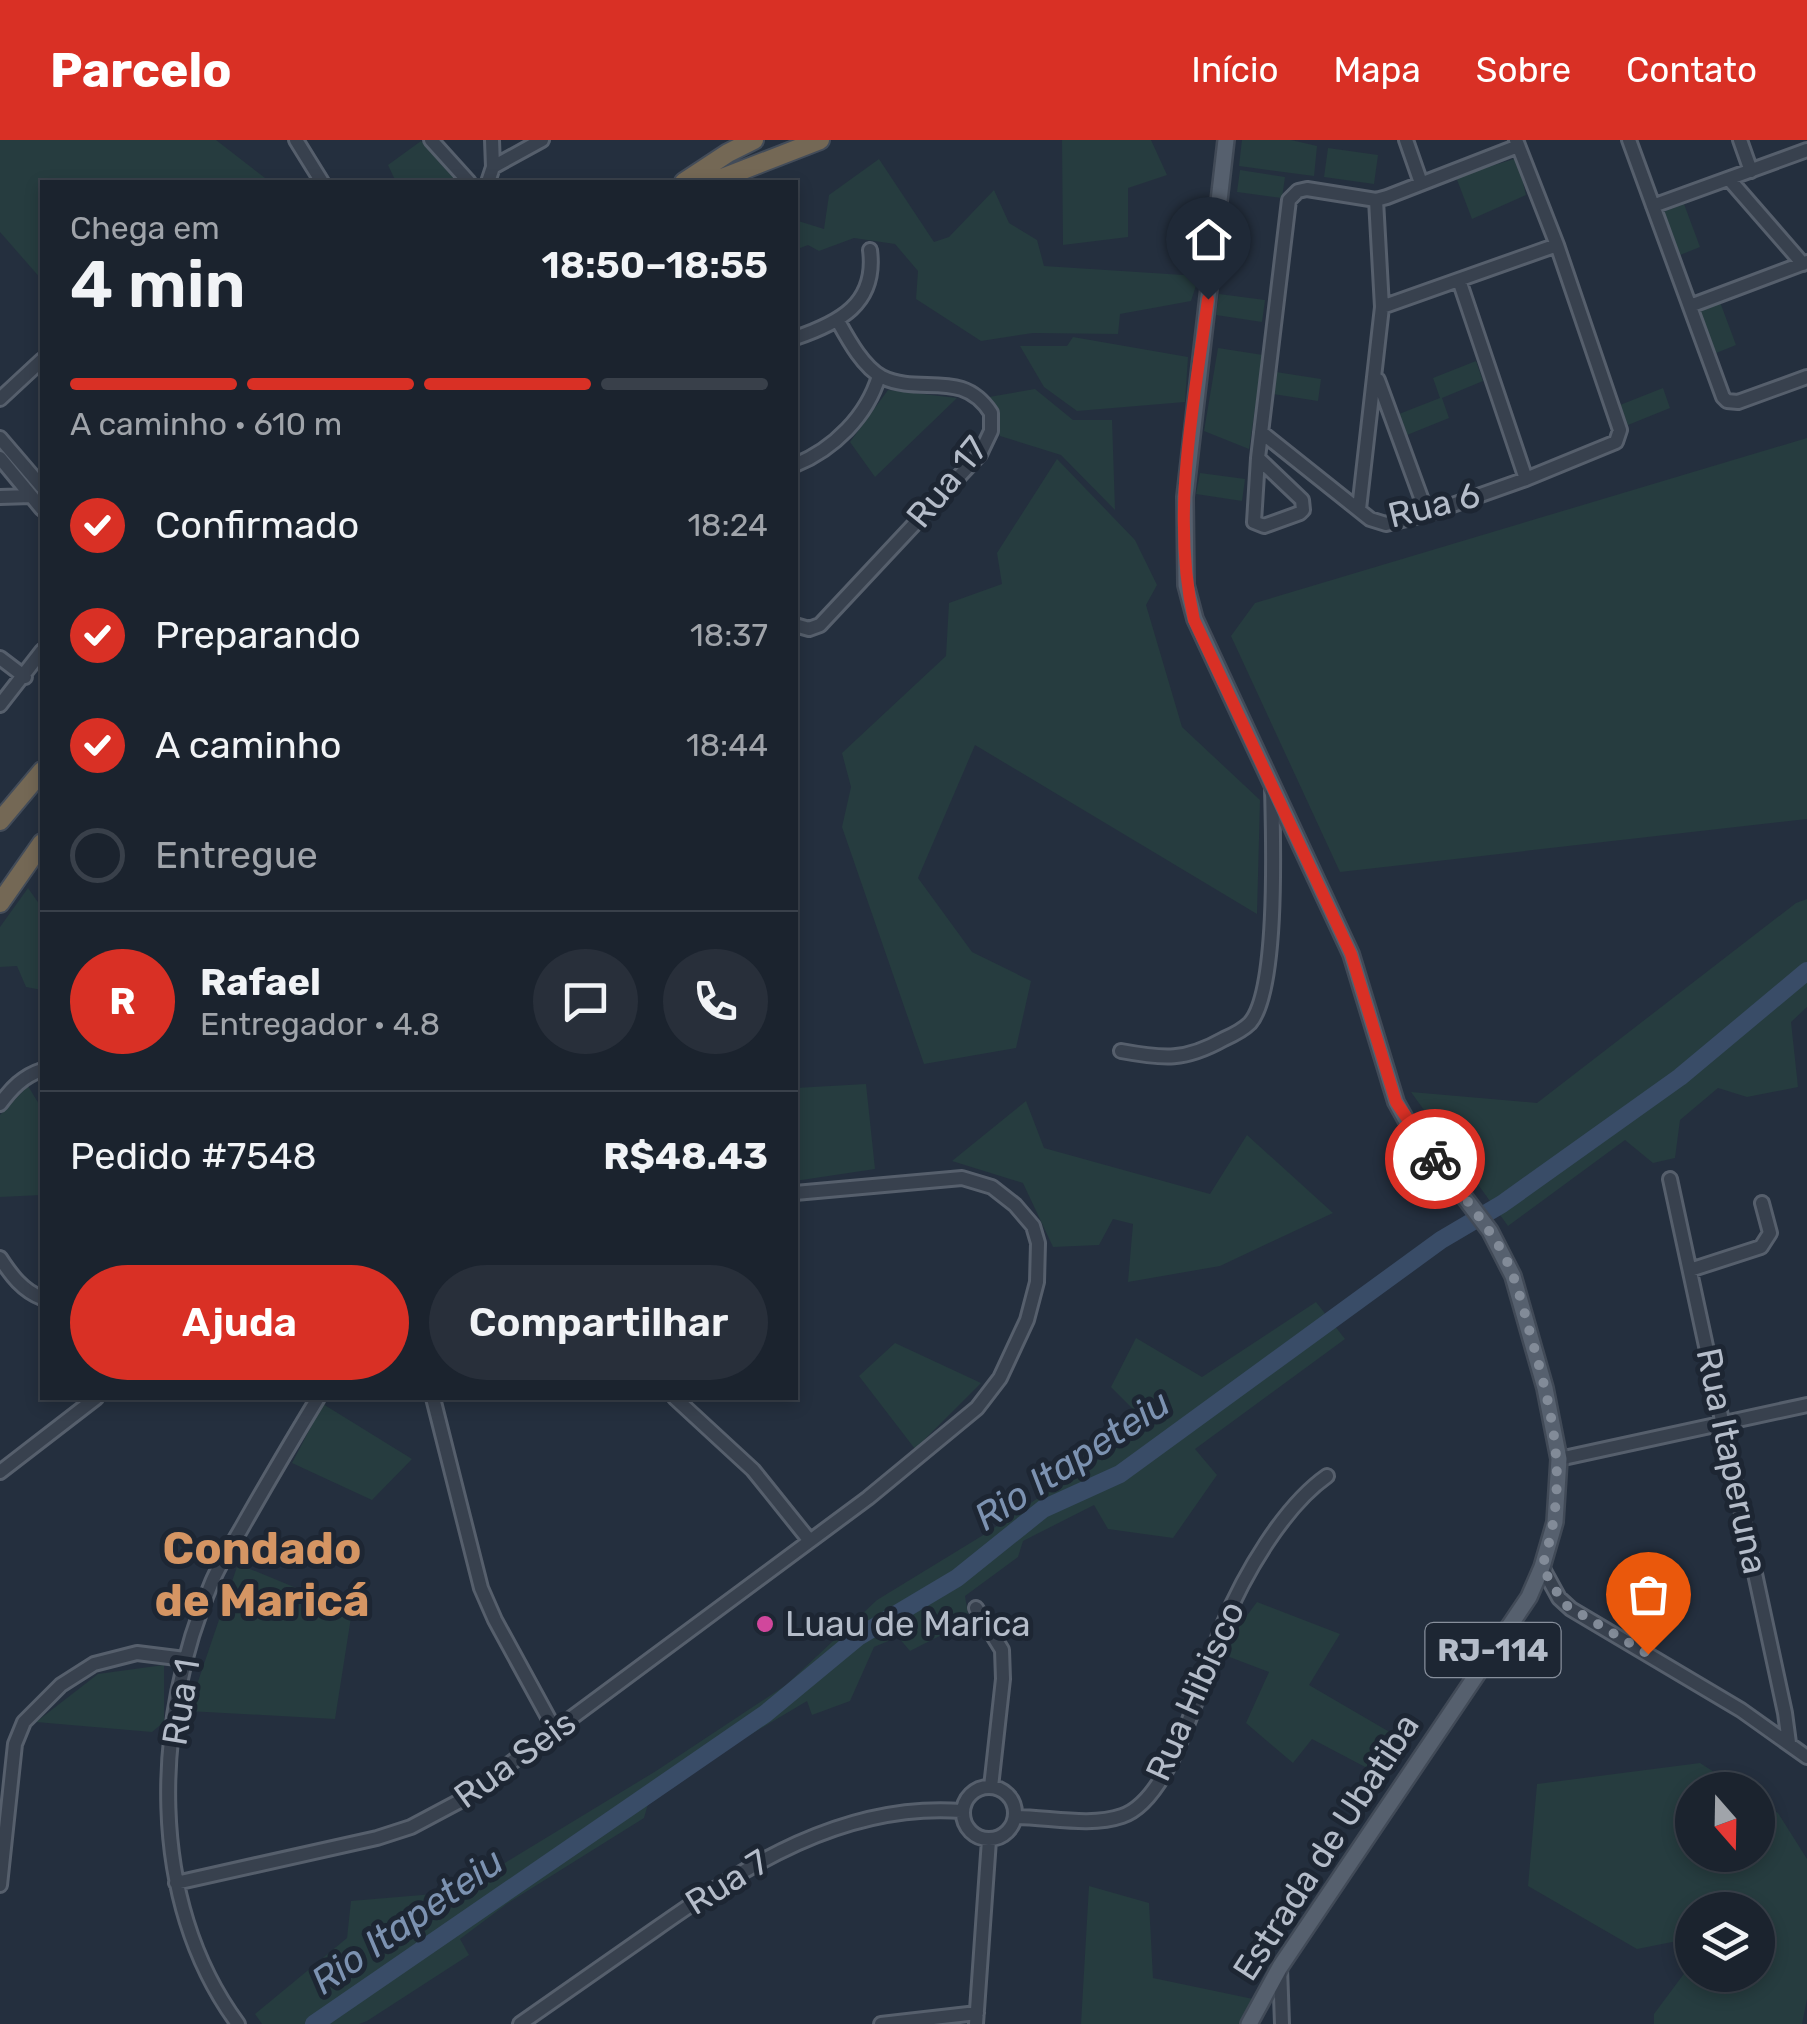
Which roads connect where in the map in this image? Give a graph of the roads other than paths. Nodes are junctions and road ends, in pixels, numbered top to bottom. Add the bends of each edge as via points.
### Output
1 (296, 140) edge
2 (431, 140) edge
3 (492, 140) edge
4 (542, 140) edge
5 (744, 140) edge
6 (754, 140) edge
7 (789, 140) edge
8 (820, 140) edge
9 (1226, 140) edge
10 (1406, 140) edge
11 (1629, 140) edge
12 (1740, 140) edge
13 (1517, 143) edge
14 (1807, 150) edge
15 (728, 152) junction
16 (493, 166) junction
17 (1751, 171) junction
18 (1729, 179) junction
19 (321, 180) edge
20 (467, 180) edge
21 (489, 180) edge
22 (687, 180) edge
23 (715, 180) edge
24 (717, 180) edge
25 (1421, 183) junction
26 (1376, 200) junction
27 (1653, 206) junction
28 (1557, 245) junction
29 (870, 250) dead end
30 (1805, 263) edge
31 (1459, 280) junction
32 (1690, 306) junction
33 (1382, 307) junction
34 (838, 321) junction
35 (798, 337) edge
36 (40, 362) edge
37 (1376, 374) junction
38 (879, 376) junction
39 (1807, 377) edge
40 (0, 400) edge
41 (1396, 427) junction
42 (1370, 429) junction
43 (1261, 432) junction
44 (0, 438) edge
45 (0, 458) edge
46 (1258, 458) junction
47 (798, 464) edge
48 (1526, 479) junction
49 (1362, 489) junction
50 (37, 491) edge
51 (0, 497) edge
52 (1344, 498) junction
53 (1359, 509) junction
54 (1427, 514) junction
55 (798, 626) edge
56 (40, 654) edge
57 (0, 658) edge
58 (25, 677) junction
59 (0, 705) edge
60 (40, 773) edge
61 (1272, 784) junction
62 (0, 821) edge
63 (40, 846) edge
64 (0, 903) edge
65 (1121, 1051) dead end
66 (40, 1071) edge
67 (0, 1104) edge
68 (1670, 1179) dead end
69 (798, 1193) edge
70 (1762, 1203) dead end
71 (0, 1258) edge
72 (1690, 1270) junction
73 (40, 1297) edge
74 (93, 1400) edge
75 (317, 1400) edge
76 (434, 1400) edge
77 (676, 1400) edge
78 (1807, 1405) edge
79 (1725, 1424) junction
80 (1559, 1459) junction
81 (0, 1472) edge
82 (1327, 1476) dead end
83 (810, 1541) junction
84 (1542, 1567) junction
85 (976, 1608) dead end
86 (184, 1659) junction
87 (556, 1730) junction
88 (1789, 1744) junction
89 (1807, 1757) edge
90 (992, 1787) junction
91 (962, 1811) junction
92 (1015, 1817) junction
93 (989, 1840) junction
94 (176, 1883) junction
95 (0, 1885) edge
96 (1280, 1967) junction
97 (976, 2019) edge
98 (238, 2024) edge
99 (520, 2024) edge
100 (881, 2024) edge
101 (1249, 2024) edge
102 (1282, 2024) edge

1 - 19 street
2 - 20 street
3 - 16 street
4 - 16 street
5 - 15 highway
6 - 15 highway
7 - 23 highway
8 - 24 highway
9 - 61 main road, Estrada de Ubatiba / RJ-114 via 1190,440 1185,568 1194,620
10 - 25 street
11 - 27 street
12 - 17 street
13 - 25 street
13 - 28 street
14 - 17 street
15 - 22 highway
16 - 21 street
17 - 18 street
18 - 27 street
18 - 30 street
25 - 26 street
26 - 33 street
26 - 43 street via 1307,189 1290,200
27 - 32 street
28 - 31 street
28 - 48 street, Rua 6 via 1620,430 1609,447
29 - 34 street via 862,296
30 - 32 street
31 - 33 street
31 - 48 street
32 - 39 street via 1727,401
33 - 37 street
34 - 35 street
34 - 38 street
36 - 40 street
37 - 41 street
37 - 42 street
38 - 47 street via 868,403 839,438
38 - 55 street, Rua 17 via 977,396 991,413 987,442 820,624
41 - 42 street
41 - 54 street
42 - 49 street
43 - 46 street
43 - 52 street, Rua 6
44 - 50 street
45 - 50 street
46 - 46 street via 1254,522 1264,526 1303,510
48 - 54 street, Rua 6
49 - 52 street
49 - 53 street
50 - 51 street
52 - 53 street, Rua 6
53 - 54 street, Rua 6 via 1386,524
56 - 58 street
57 - 58 street
58 - 59 street
60 - 62 highway
61 - 65 street via 1271,916 1257,1011 1237,1033 1196,1053 1162,1059
61 - 80 main road, Estrada de Ubatiba / RJ-114 via 1351,954 1396,1102 1490,1231 1513,1276
63 - 64 highway
66 - 67 street
68 - 72 street, Rua Itaperuna
69 - 83 street, Rua Seis via 962,1178 992,1186 1016,1205 1038,1243 1027,1320 1000,1378 977,1408
70 - 72 street via 1770,1233 1761,1248
71 - 73 street
72 - 79 street, Rua Itaperuna
74 - 81 street
75 - 86 street, Rua 1 via 213,1580
76 - 87 street via 481,1588
77 - 83 street via 753,1470
78 - 79 street
79 - 80 street
79 - 88 street, Rua Itaperuna
80 - 84 main road, Estrada de Ubatiba / RJ-114 via 1556,1522
82 - 92 street, Rua Hibisco via 1289,1509 1238,1592 1191,1718 1141,1806 1104,1820
83 - 87 street, Rua Seis
84 - 88 street via 1571,1610
84 - 96 main road, Estrada de Ubatiba / RJ-114 via 1510,1626
85 - 90 street via 1002,1650
86 - 94 street, Rua 1 via 168,1809
86 - 95 street via 137,1653 94,1664 24,1722 15,1744
87 - 94 street, Rua Seis via 458,1802 411,1827
88 - 89 street
90 - 91 street via 972,1793
90 - 92 street via 1012,1800
91 - 93 street via 969,1831
91 - 99 street, Rua 7 via 905,1810 864,1818 776,1851
92 - 93 street via 1006,1833
93 - 97 street
94 - 98 street, Rua 1 via 187,1927
96 - 101 main road, Estrada de Ubatiba / RJ-114
96 - 102 street
97 - 100 street

